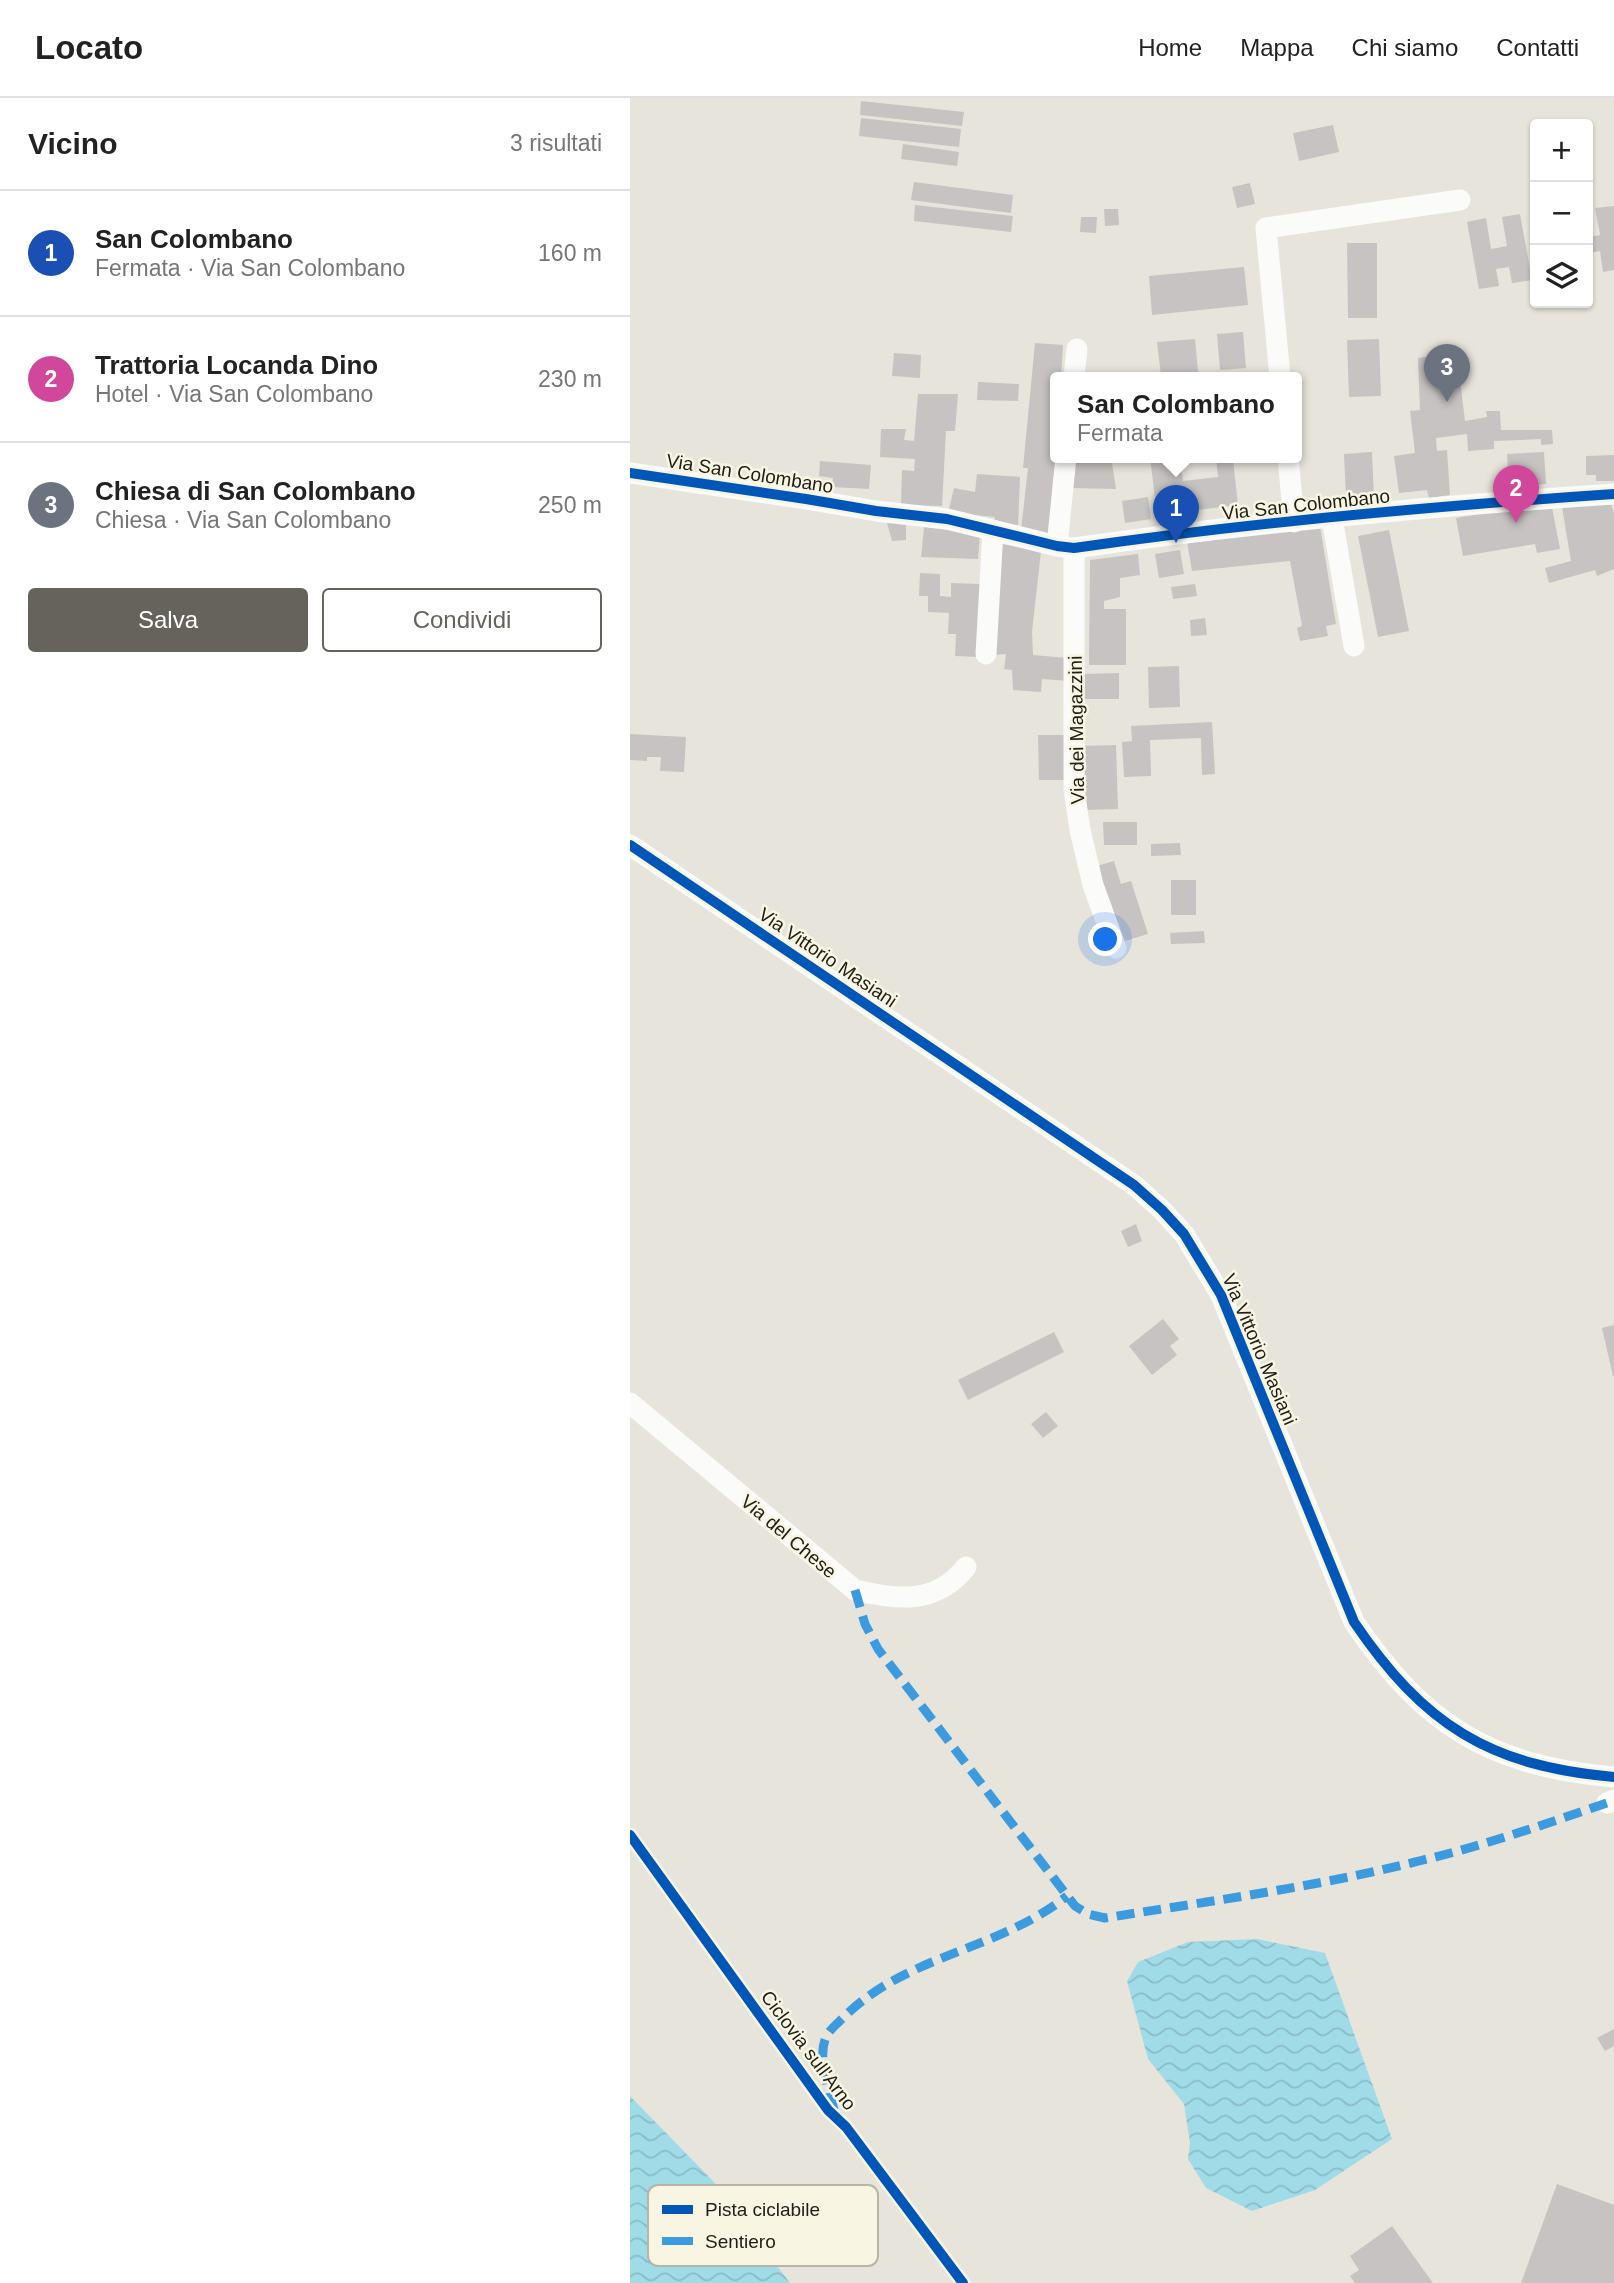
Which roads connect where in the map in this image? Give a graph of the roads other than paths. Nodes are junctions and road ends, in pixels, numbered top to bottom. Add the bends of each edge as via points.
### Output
1 (1460, 200) dead end
2 (1077, 349) dead end
3 (1075, 372) edge
4 (1280, 372) edge
5 (1066, 463) edge
6 (1289, 463) edge
7 (630, 473) edge
8 (1614, 494) edge
9 (1332, 518) junction
10 (1294, 522) junction
11 (993, 530) junction
12 (1065, 547) junction
13 (1354, 646) dead end
14 (986, 654) dead end
15 (630, 845) edge
16 (1116, 948) dead end
17 (630, 1403) edge
18 (966, 1567) dead end
19 (1614, 1777) edge

1 - 4 street via 1266,228
2 - 3 street
5 - 12 street, Via dei Magazzini
6 - 10 street, Via San Colombano
7 - 11 street, Via San Colombano via 947,519
8 - 9 street, Via San Colombano
9 - 10 street, Via San Colombano
9 - 13 street
10 - 12 street, Via San Colombano
11 - 12 street, Via San Colombano
11 - 14 street
12 - 16 street, Via dei Magazzini via 1074,789 1093,885
15 - 19 street, Via Vittorio Masiani via 1134,1185 1162,1210 1184,1234 1221,1295 1354,1622 1379,1659 1427,1709 1497,1752 1530,1764
17 - 18 street, Via del Chese via 855,1590 907,1599 947,1585

